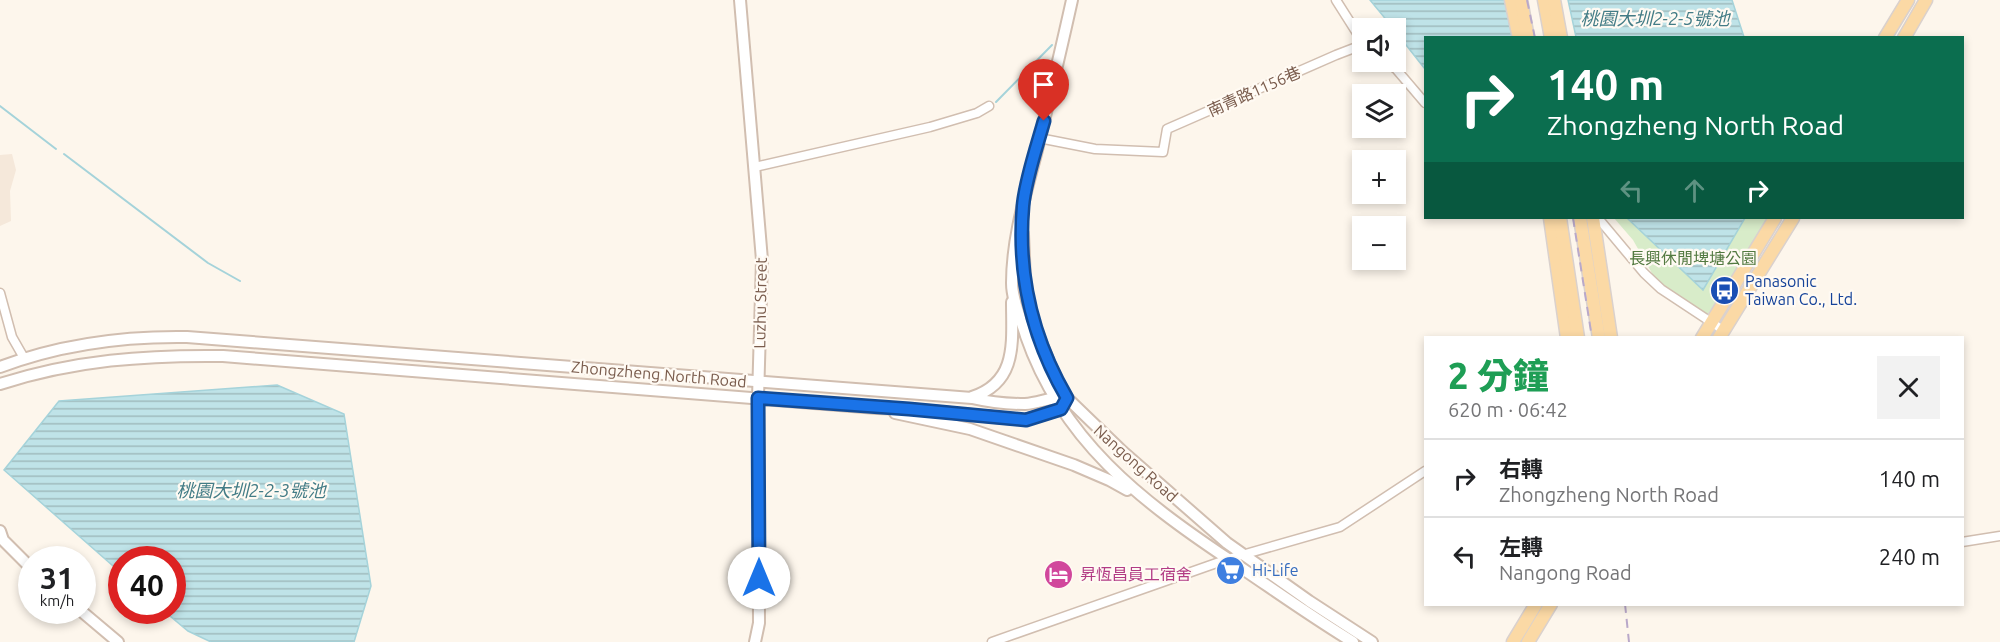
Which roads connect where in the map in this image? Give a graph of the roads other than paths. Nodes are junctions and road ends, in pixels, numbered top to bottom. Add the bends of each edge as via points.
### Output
1 (740, 0) edge
2 (1072, 0) edge
3 (1336, 0) edge
4 (1908, 0) edge
5 (1926, 0) edge
6 (1514, 1) edge
7 (1551, 1) edge
8 (1352, 25) edge
9 (1525, 35) edge
10 (1553, 36) edge
11 (1561, 36) edge
12 (1886, 36) edge
13 (1905, 36) edge
14 (1352, 49) edge
15 (1399, 72) edge
16 (1424, 102) edge
17 (989, 105) dead end
18 (1039, 138) junction
19 (755, 167) junction
20 (1023, 204) junction
21 (1550, 219) edge
22 (1560, 219) edge
23 (1580, 219) edge
24 (1593, 219) edge
25 (1599, 219) edge
26 (1774, 219) edge
27 (1792, 219) edge
28 (1012, 291) junction
29 (0, 293) edge
30 (1712, 322) junction
31 (1721, 334) edge
32 (1567, 336) edge
33 (1578, 336) edge
34 (1599, 336) edge
35 (1611, 336) edge
36 (1703, 336) edge
37 (24, 358) junction
38 (0, 367) edge
39 (758, 382) junction
40 (0, 384) edge
41 (1055, 397) junction
42 (758, 398) junction
43 (972, 398) junction
44 (1067, 398) junction
45 (877, 408) junction
46 (1061, 409) junction
47 (1424, 472) edge
48 (1154, 507) junction
49 (0, 531) edge
50 (2000, 536) edge
51 (1964, 542) edge
52 (1245, 554) junction
53 (18, 555) edge
54 (1228, 560) junction
55 (1535, 606) edge
56 (1550, 606) edge
57 (96, 623) edge
58 (118, 642) edge
59 (755, 642) edge
60 (992, 642) edge
61 (1353, 642) edge
62 (1372, 642) edge
63 (1513, 642) edge
64 (1528, 642) edge

1 - 19 street, Luzhu Street
2 - 18 street, Nangong Road
3 - 8 street
4 - 12 main road
5 - 13 main road
6 - 9 main road
7 - 10 main road
7 - 11 main road
14 - 18 street, 南青路1156巷 via 1167,129 1163,152 1095,148
15 - 16 street
17 - 19 street via 977,113 930,127
18 - 20 street, Nangong Road
19 - 39 street, Luzhu Street via 762,260
20 - 28 street, Nangong Road
20 - 44 street, Nangong Road via 1025,282 1031,317
21 - 32 main road
22 - 33 main road
23 - 34 main road
24 - 35 main road
25 - 30 street via 1652,281
26 - 30 main road
27 - 31 main road
28 - 41 street, Nangong Road via 1033,354
28 - 43 street via 1012,349 1008,365 995,384
29 - 37 street via 12,337
30 - 31 street
30 - 36 main road
37 - 38 street, Zhongzheng North Road
37 - 39 street, Zhongzheng North Road via 118,338 206,338
39 - 42 street, Luzhu Street
39 - 43 street, Zhongzheng North Road
40 - 42 street, Zhongzheng North Road via 70,365 139,357 223,356
41 - 43 street, Zhongzheng North Road via 1024,404
41 - 44 street, Zhongzheng North Road
41 - 46 street, Nangong Road
42 - 45 street, Zhongzheng North Road
42 - 59 street, Luzhu Street via 759,623
44 - 46 street
44 - 52 street, Nangong Road via 1122,452
45 - 46 street, Zhongzheng North Road via 1026,420
45 - 48 street via 970,429 1042,454 1109,480
46 - 48 street, Nangong Road via 1098,457
47 - 52 street via 1340,527
48 - 54 street, Nangong Road
49 - 53 street
50 - 51 street
52 - 54 street
52 - 62 street, Nangong Road
54 - 60 street
54 - 61 street, Nangong Road
55 - 63 main road
56 - 64 main road
57 - 58 street

